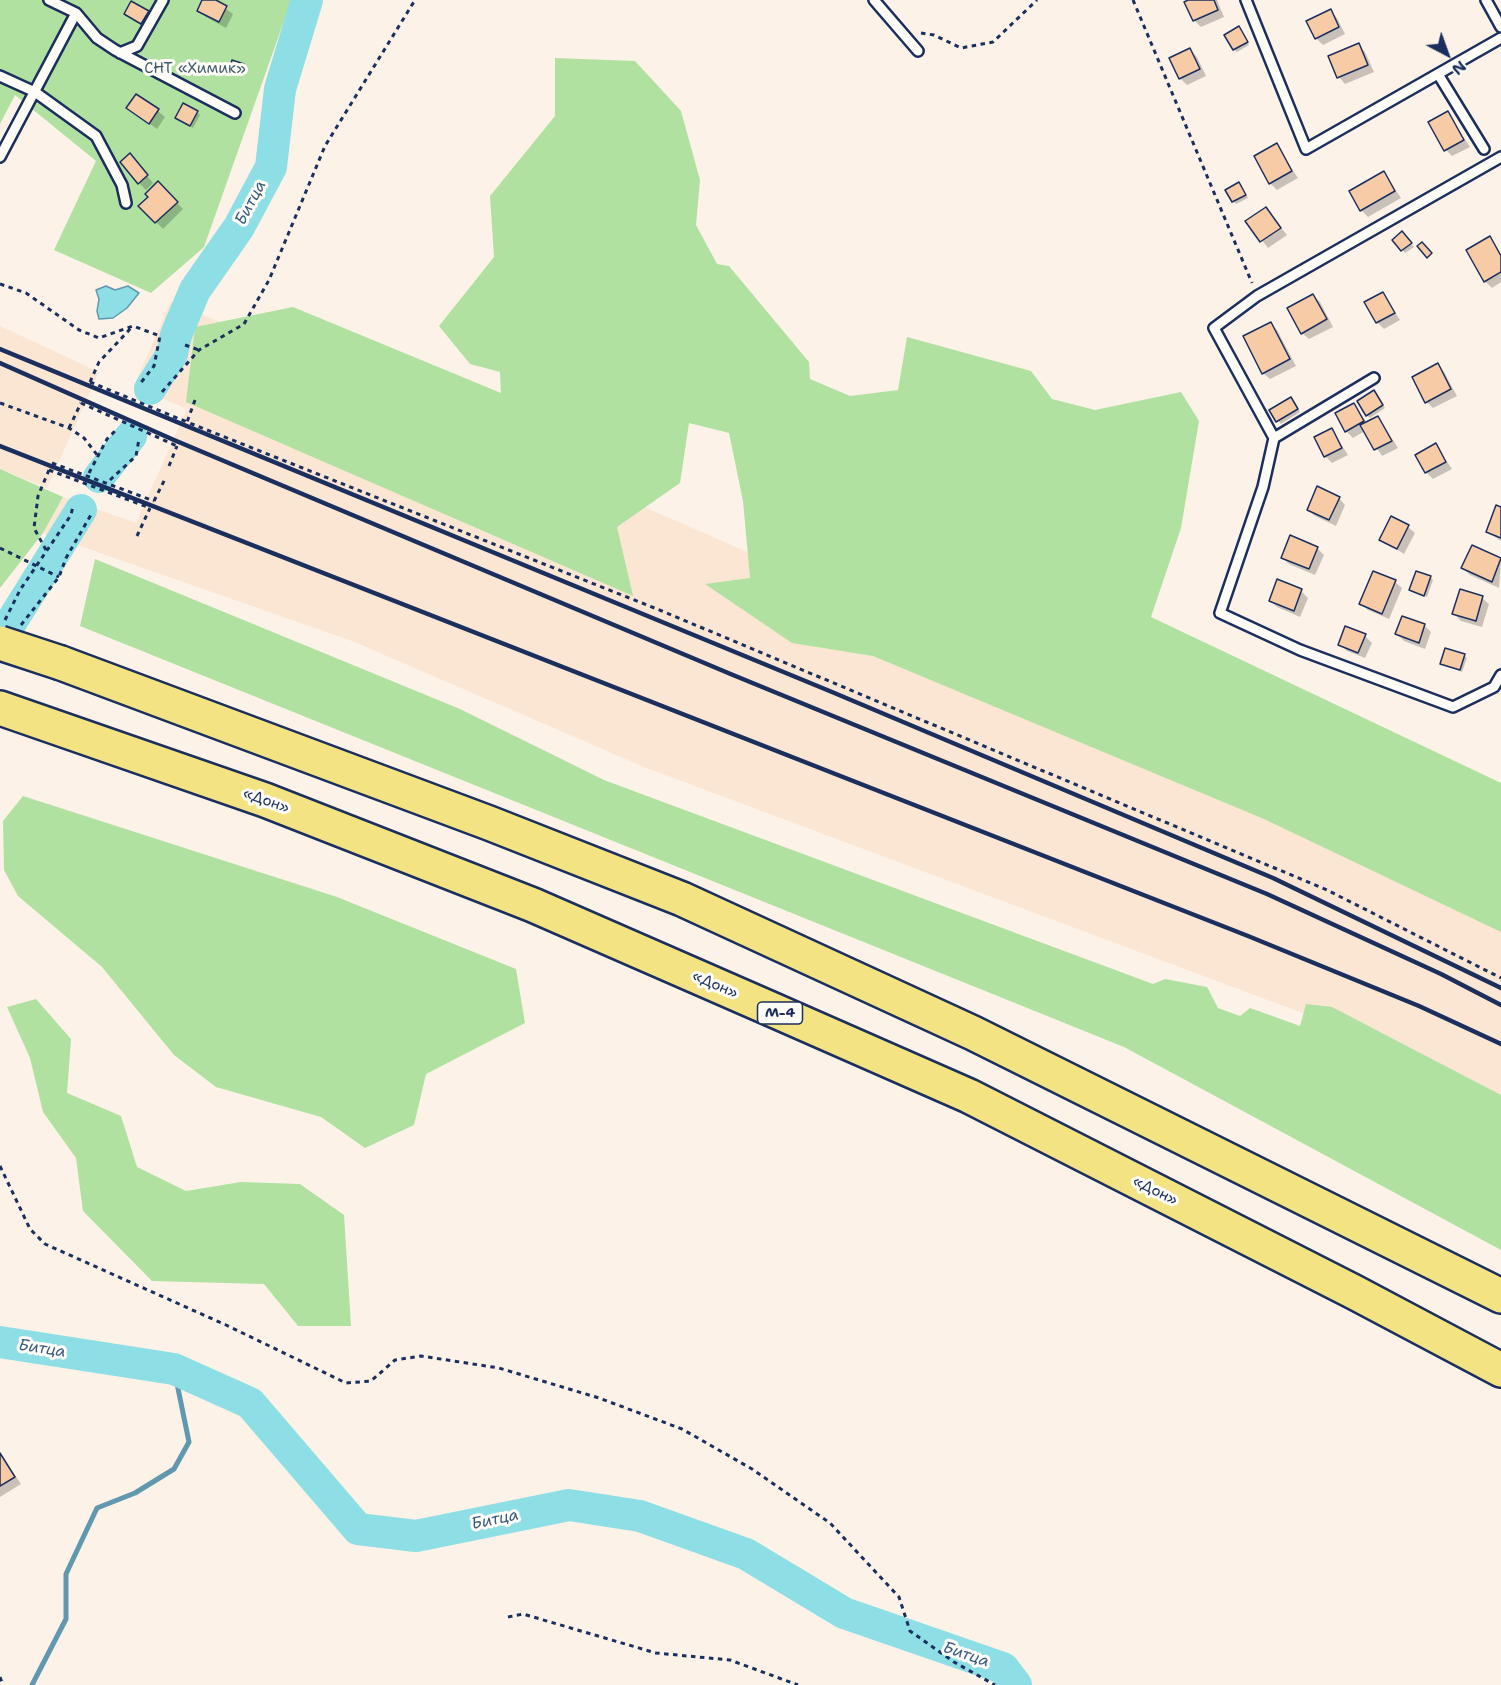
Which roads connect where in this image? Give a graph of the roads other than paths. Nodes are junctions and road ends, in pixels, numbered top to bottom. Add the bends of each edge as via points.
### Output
1 (49, 0) edge
2 (163, 0) edge
3 (874, 0) edge
4 (1246, 0) edge
5 (1486, 0) edge
6 (75, 13) junction
7 (1501, 27) edge
8 (1501, 38) edge
9 (918, 51) dead end
10 (120, 53) junction
11 (1438, 74) junction
12 (0, 76) edge
13 (35, 92) junction
14 (235, 113) dead end
15 (1484, 149) dead end
16 (0, 158) edge
17 (1500, 160) edge
18 (126, 203) dead end
19 (1374, 378) dead end
20 (1274, 438) junction
21 (10, 636) edge
22 (1501, 675) edge
23 (0, 708) edge
24 (1501, 1296) edge
25 (1501, 1370) edge

1 - 6 lane
2 - 10 lane via 137,46
3 - 9 lane
4 - 11 lane via 1306,149
5 - 7 lane
6 - 10 lane via 97,38
6 - 13 lane
8 - 11 lane
10 - 14 lane
11 - 15 lane
12 - 13 lane
13 - 16 lane
13 - 18 lane via 96,135 122,185
17 - 20 lane via 1257,296 1214,328
19 - 20 lane
20 - 22 lane via 1263,487 1220,613 1300,650 1453,707 1494,687
21 - 24 highway, bridge via 61,663 682,899 973,1033
23 - 25 highway, «Дон» / М-4 via 265,800 532,904 958,1092

